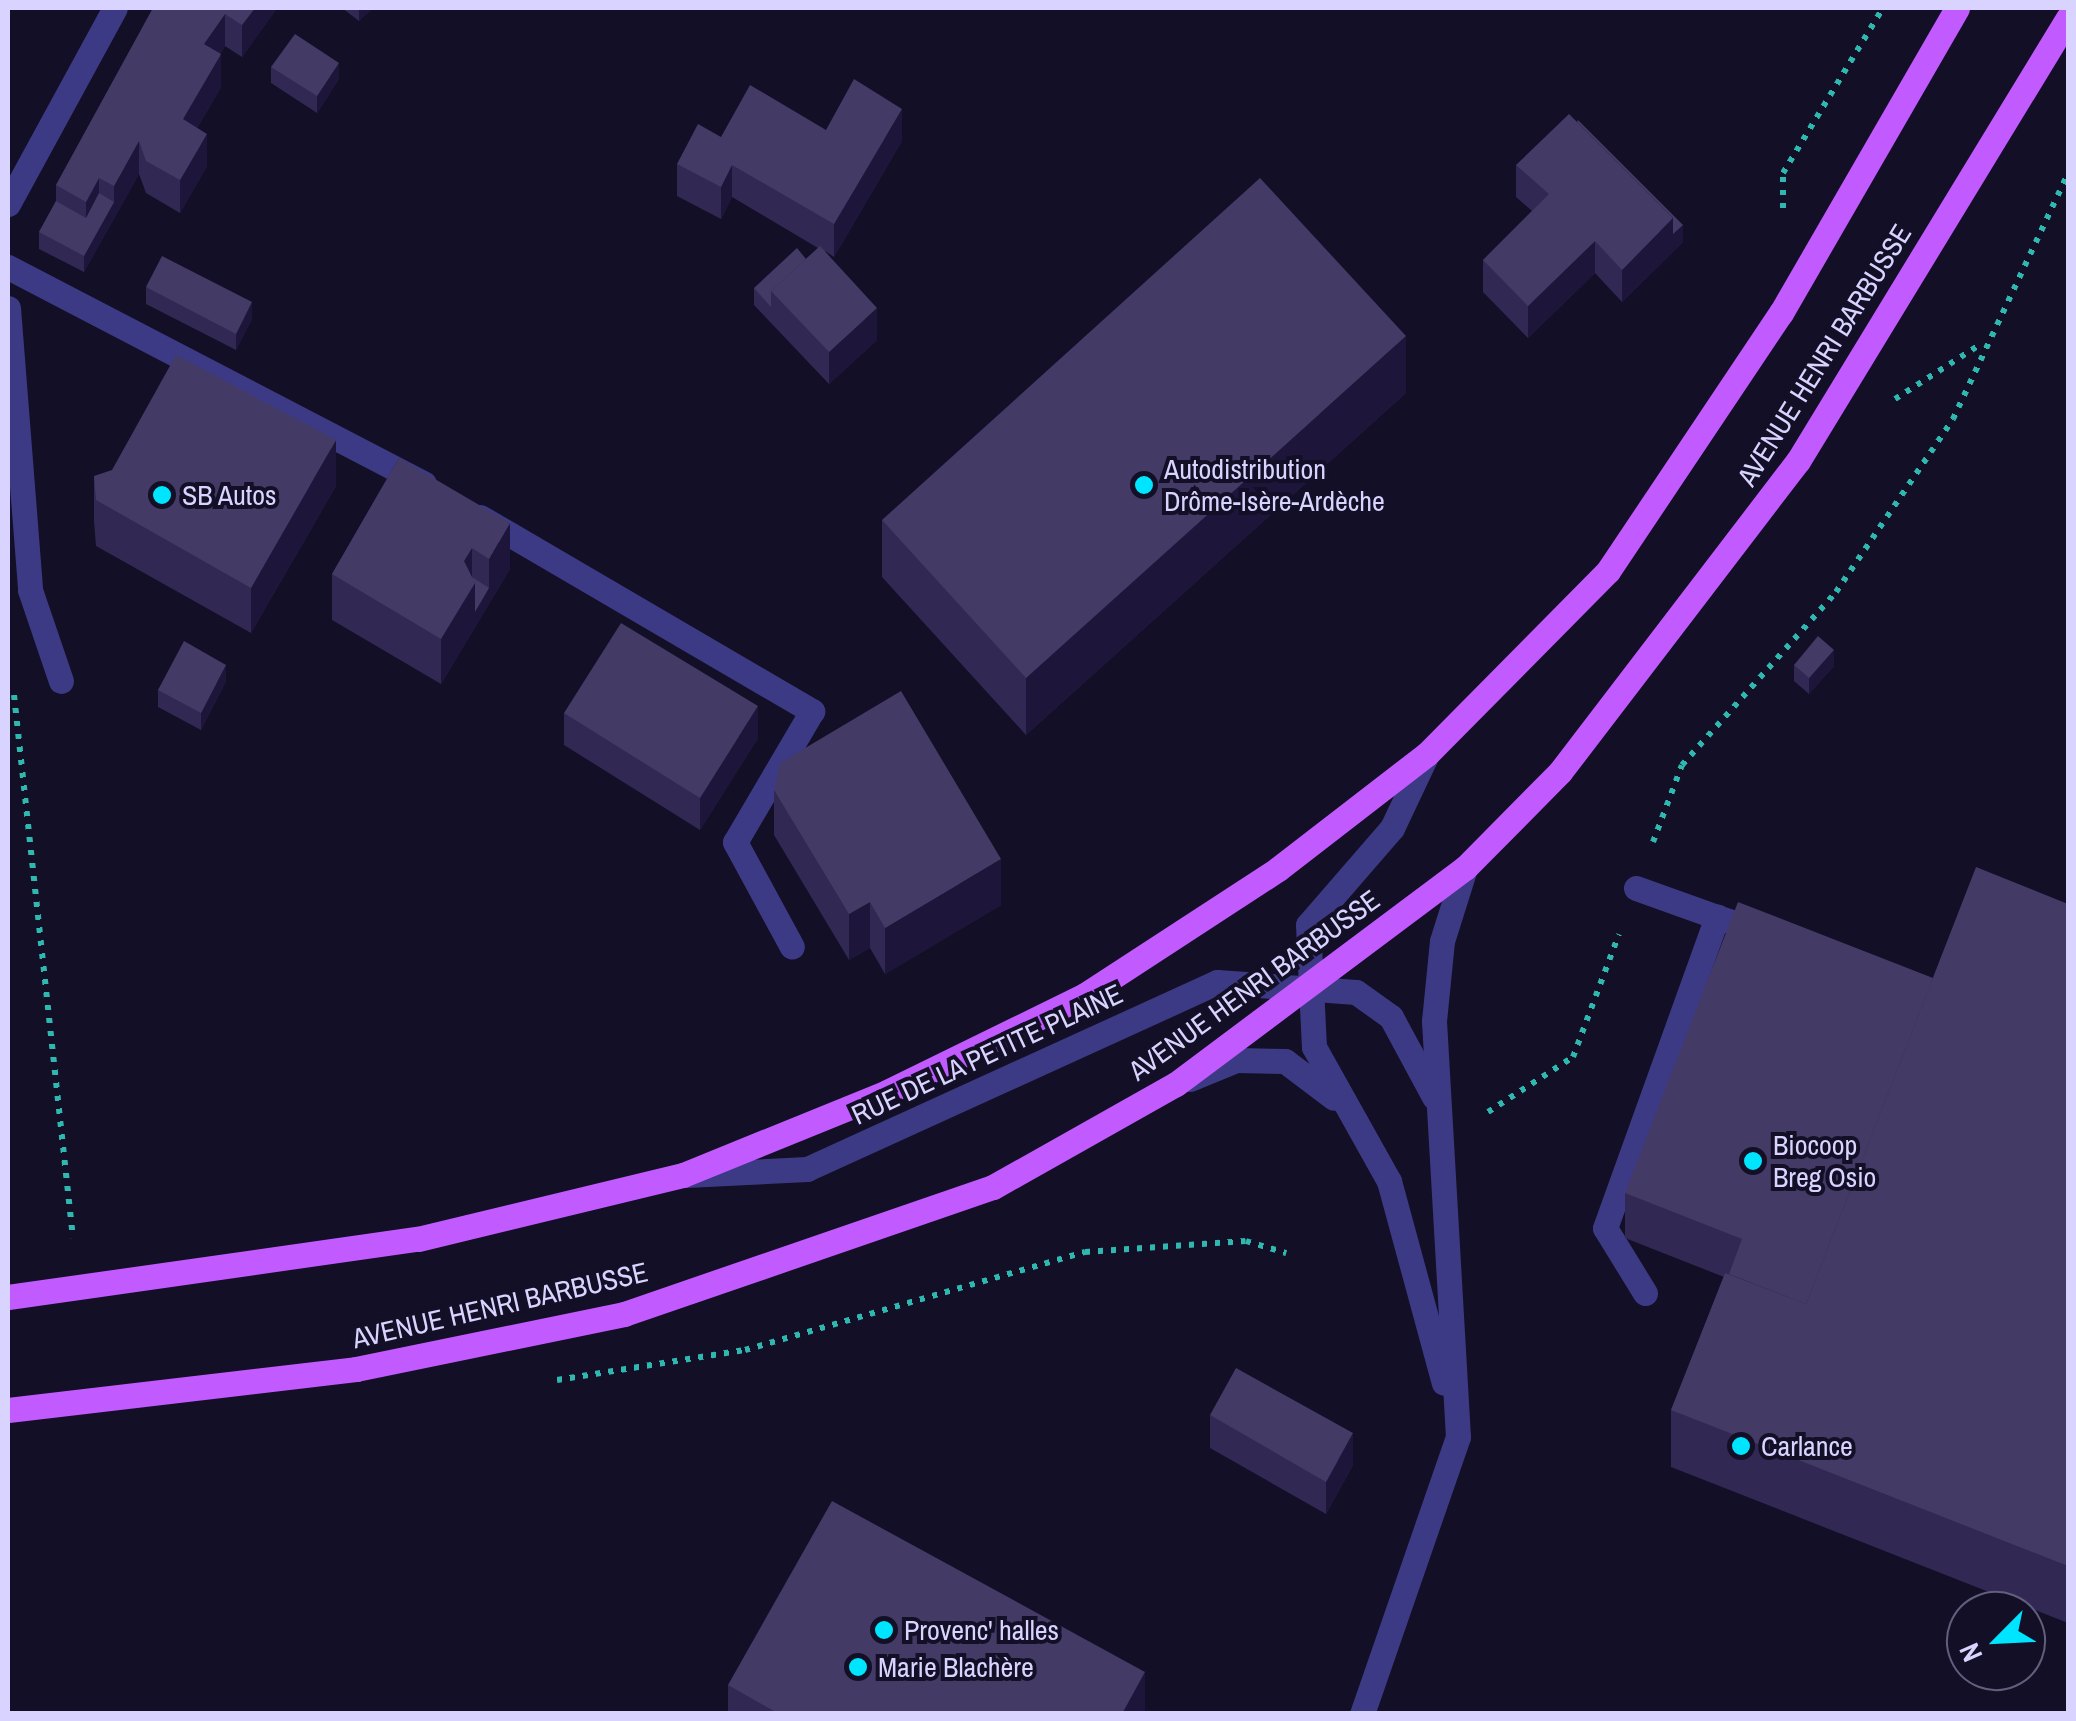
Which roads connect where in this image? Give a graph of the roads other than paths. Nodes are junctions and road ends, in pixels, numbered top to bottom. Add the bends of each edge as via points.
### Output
1 (115, 8) edge
2 (1957, 8) edge
3 (2068, 18) edge
4 (8, 204) edge
5 (8, 266) edge
6 (8, 308) edge
7 (61, 681) dead end
8 (1427, 754) junction
9 (1466, 868) junction
10 (1636, 888) road end
11 (1717, 917) junction
12 (1788, 940) edge
13 (792, 947) dead end
14 (1313, 983) junction
15 (1176, 1084) junction
16 (1436, 1102) junction
17 (1369, 1142) junction
18 (683, 1175) junction
19 (1645, 1293) dead end
20 (8, 1297) edge
21 (8, 1410) edge
22 (1458, 1438) junction
23 (1362, 1714) edge

1 - 4 street
2 - 8 main road via 1781,312 1608,570
3 - 9 main road, AVENUE HENRI BARBUSSE via 1798,461 1560,772
5 - 13 street via 451,500 812,711 735,842
6 - 7 street via 30,590
8 - 14 street via 1392,828 1308,925
8 - 18 main road via 1278,868 1085,995 887,1092
9 - 14 main road, AVENUE HENRI BARBUSSE
9 - 16 street, RUE DE LA PETITE PLAINE via 1442,941
10 - 11 street
11 - 12 street
11 - 19 street via 1605,1228
14 - 15 main road, AVENUE HENRI BARBUSSE
14 - 16 street, RUE DE LA PETITE PLAINE via 1356,992 1391,1017
14 - 17 street via 1314,1047
14 - 18 street, RUE DE LA PETITE PLAINE via 1218,982 807,1169
15 - 17 street via 1236,1060 1285,1062 1324,1085
15 - 21 main road, AVENUE HENRI BARBUSSE via 992,1187 624,1314 356,1369
16 - 22 street, RUE DE LA PETITE PLAINE
17 - 22 street via 1388,1181
18 - 20 main road via 418,1238
22 - 23 street

